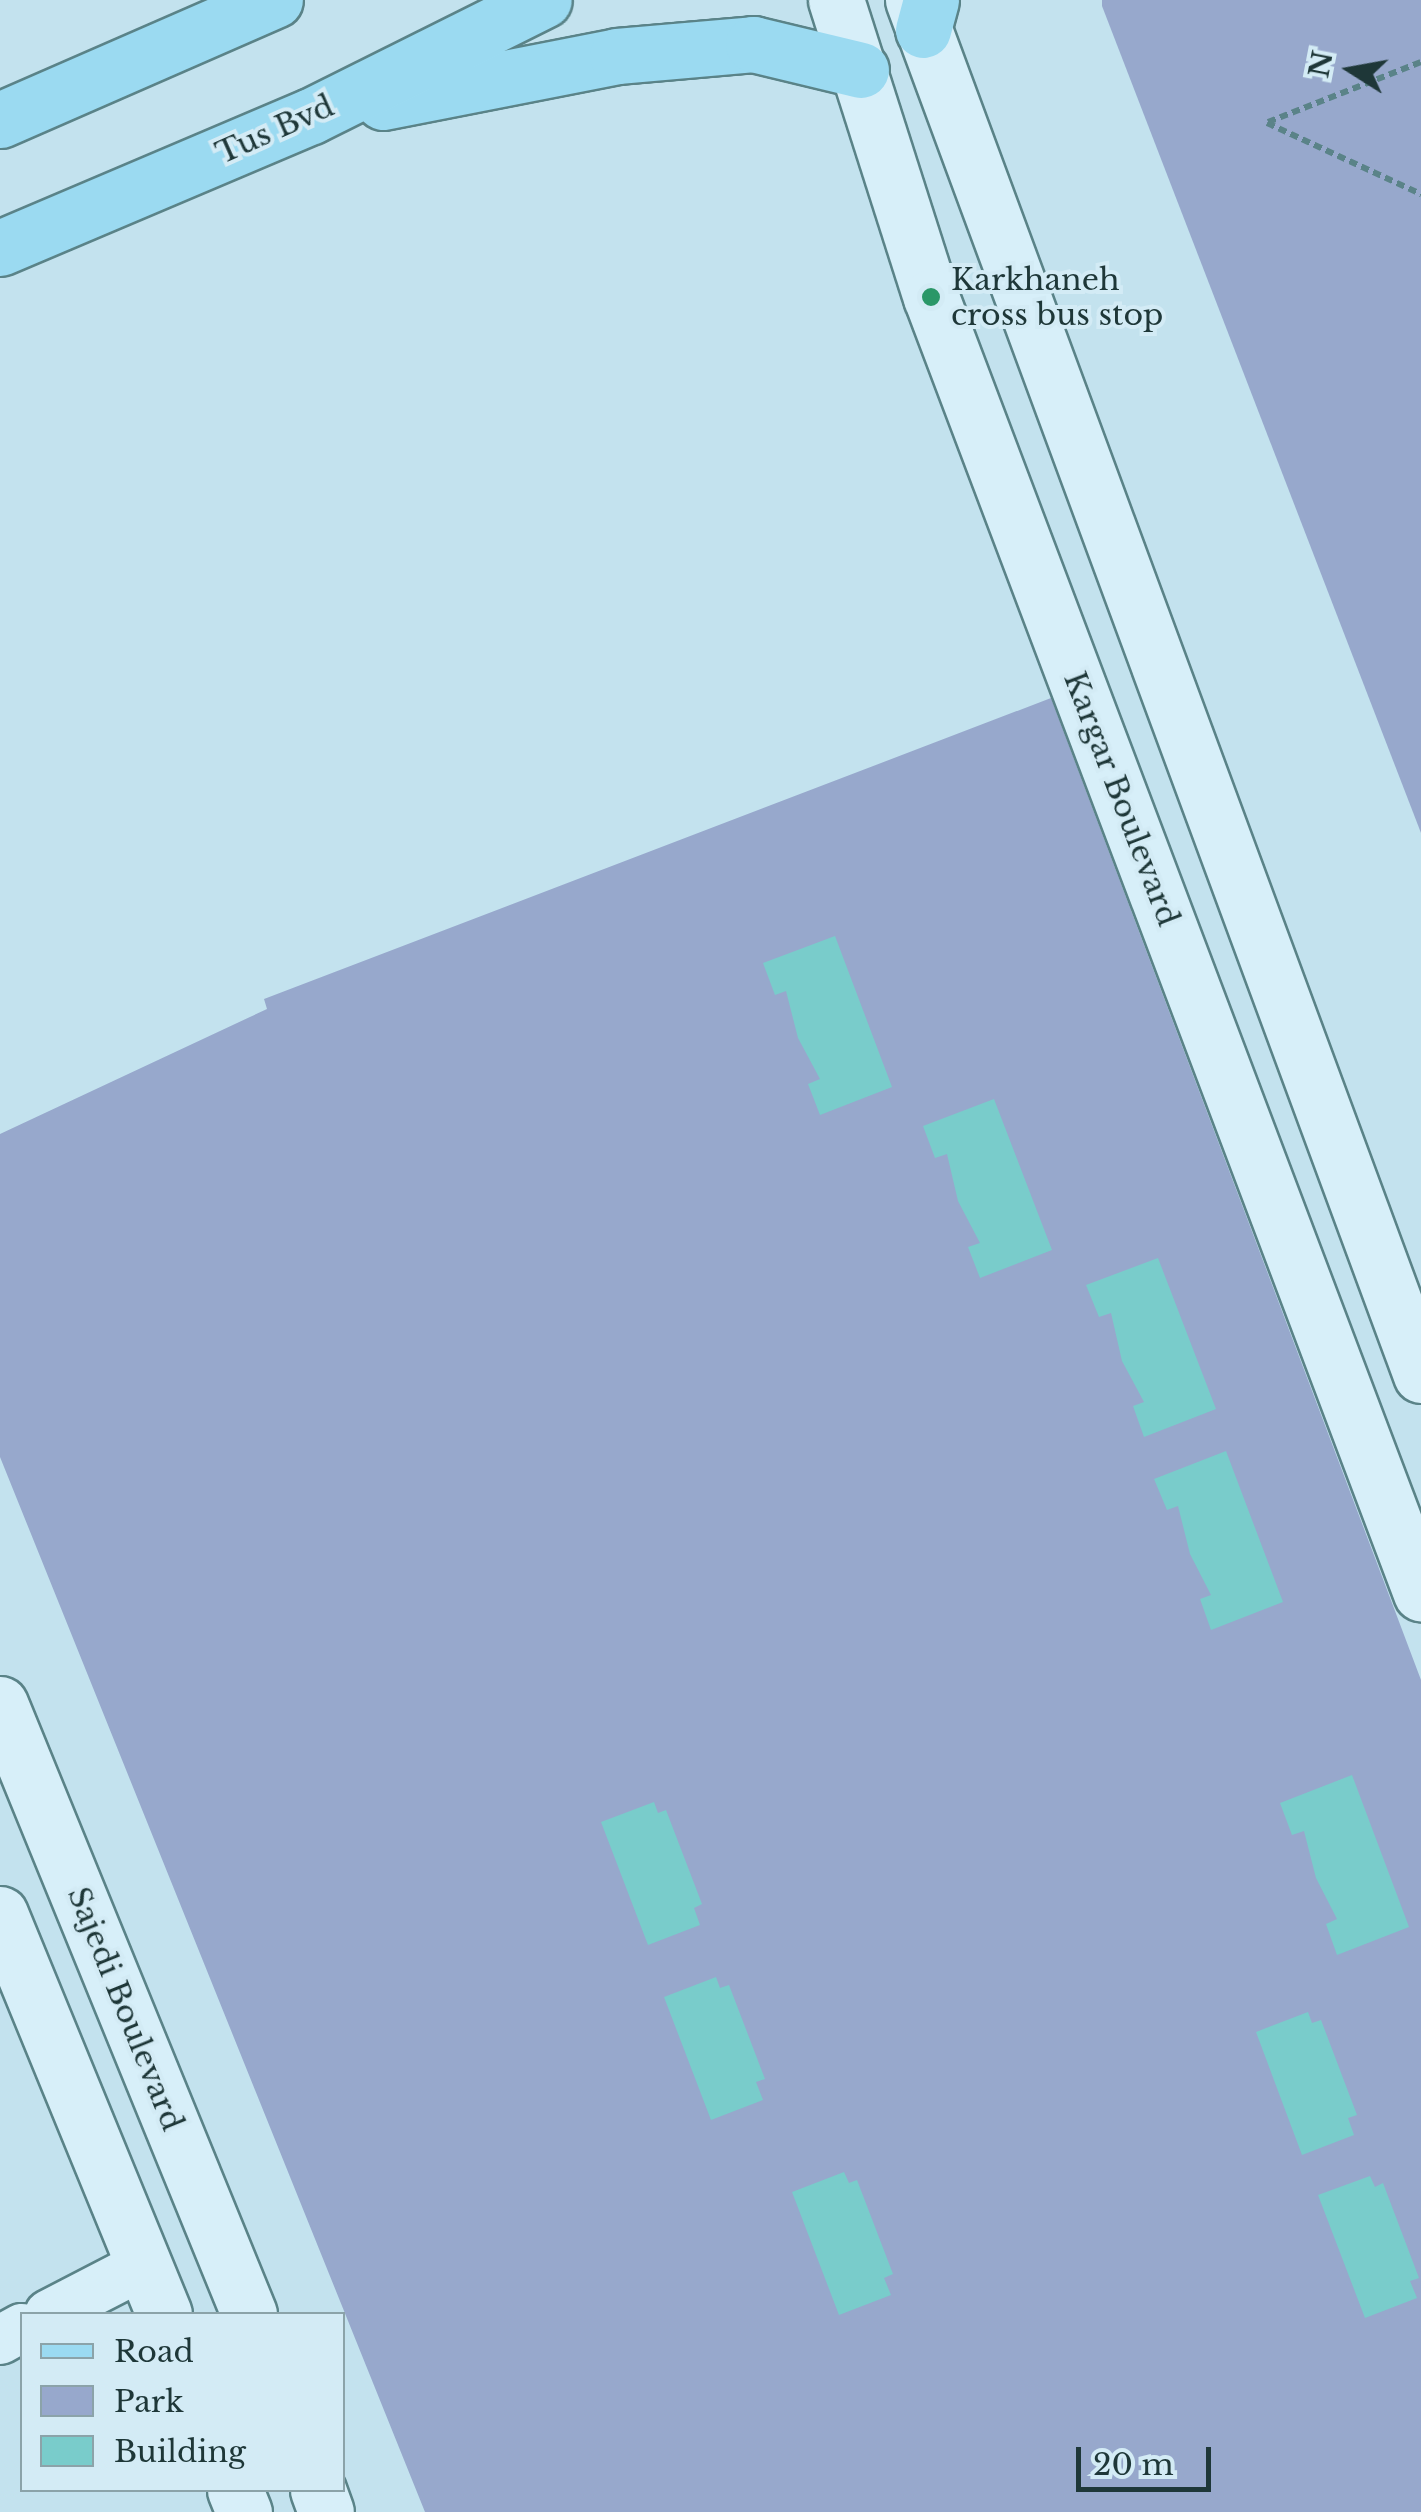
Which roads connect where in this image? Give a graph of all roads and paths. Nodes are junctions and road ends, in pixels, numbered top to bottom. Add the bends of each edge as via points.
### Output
1 (275, 0) edge
2 (544, 0) edge
3 (836, 0) edge
4 (922, 10) edge
5 (1421, 62) edge
6 (861, 70) junction
7 (312, 116) junction
8 (0, 120) edge
9 (1421, 194) edge
10 (0, 248) edge
11 (1421, 1375) edge
12 (1421, 1593) edge
13 (0, 1704) edge
14 (0, 1914) edge
15 (154, 2290) edge
16 (59, 2312) edge
17 (248, 2312) edge

1 - 8 main road
2 - 7 main road, Tus Bvd
3 - 6 street, Kargar Boulevard
4 - 11 street
5 - 9 path via 1267,122
6 - 7 main road via 753,44 617,56
6 - 12 street, Kargar Boulevard via 931,297
7 - 10 main road, Tus Bvd
13 - 17 street, Sajedi Boulevard
14 - 15 street
15 - 16 street

